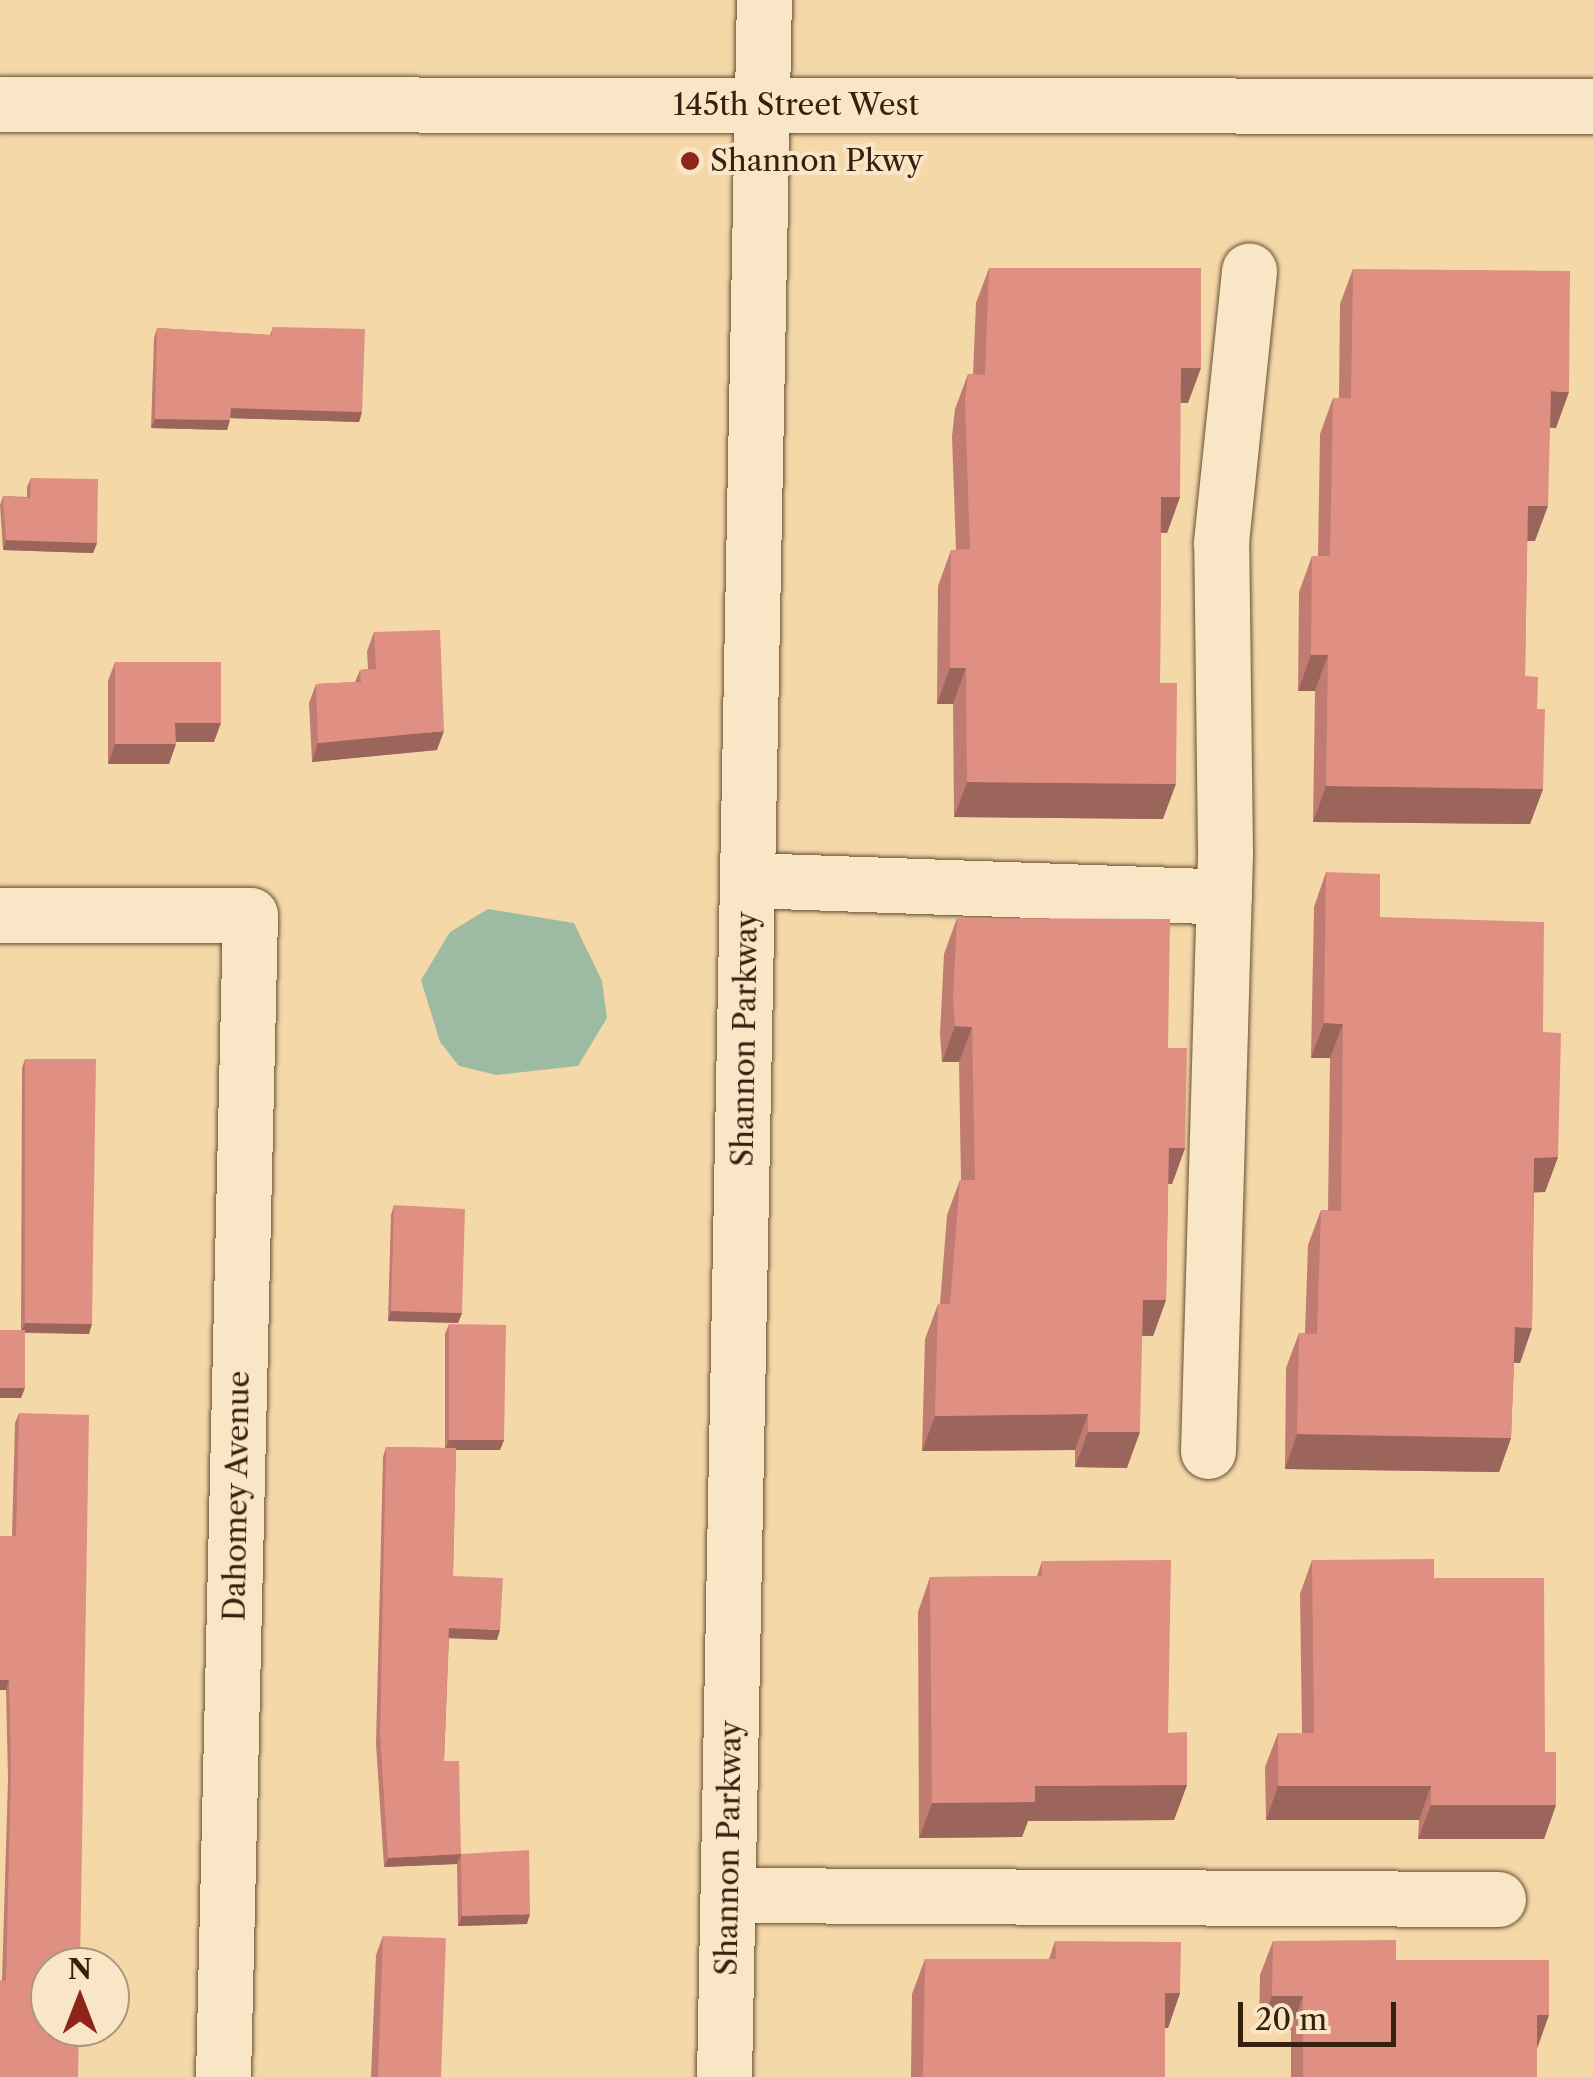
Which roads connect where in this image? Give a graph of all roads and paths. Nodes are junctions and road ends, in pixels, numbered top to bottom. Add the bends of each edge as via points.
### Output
1 (764, 0) edge
2 (0, 104) edge
3 (763, 105) junction
4 (1593, 106) edge
5 (1249, 270) dead end
6 (748, 880) junction
7 (1224, 897) junction
8 (0, 915) edge
9 (1208, 1450) dead end
10 (728, 1895) junction
11 (1498, 1899) dead end
12 (223, 2077) edge
13 (724, 2077) edge

1 - 3 street, Shannon Parkway
2 - 3 street, 145th Street West
3 - 4 street, 145th Street West
3 - 6 street, Shannon Parkway
5 - 7 street via 1221,542
6 - 7 street
6 - 10 street, Shannon Parkway
7 - 9 street
8 - 12 street, Dahomey Avenue via 250,915
10 - 11 street
10 - 13 street, Shannon Parkway

